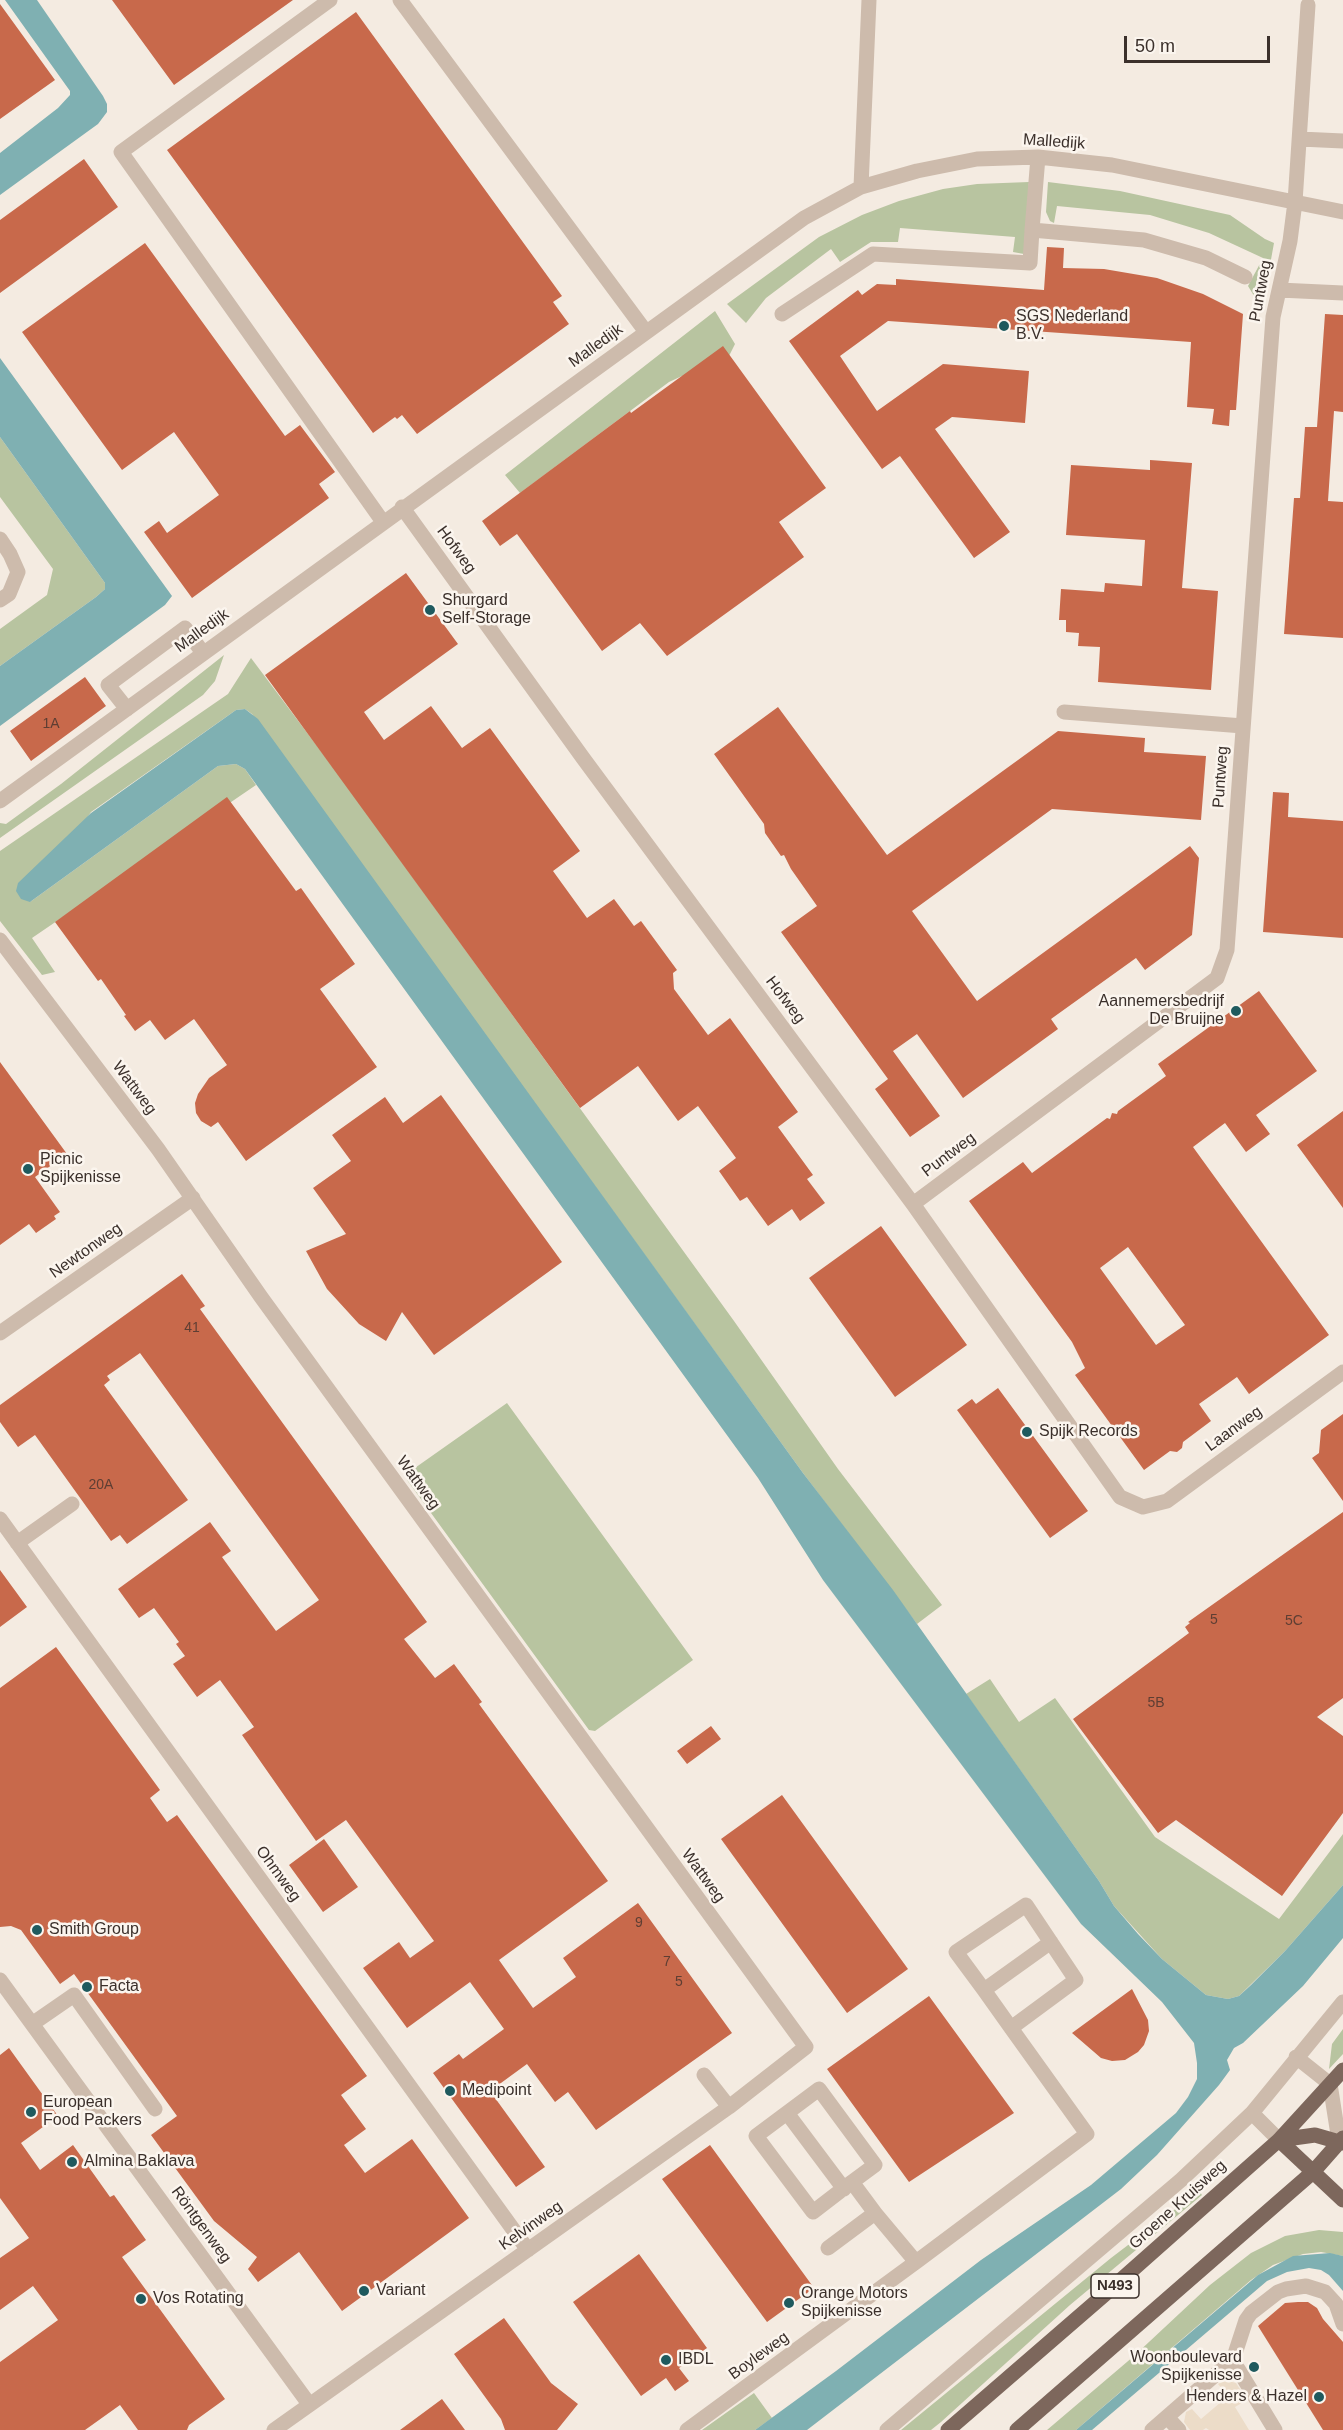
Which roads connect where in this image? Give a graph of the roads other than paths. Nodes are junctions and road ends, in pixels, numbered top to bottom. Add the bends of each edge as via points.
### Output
1 (330, 0) edge
2 (400, 0) edge
3 (869, 0) edge
4 (1308, 4) dead end
5 (1300, 139) junction
6 (1343, 141) edge
7 (1038, 157) junction
8 (861, 188) junction
9 (1295, 202) junction
10 (1343, 212) edge
11 (1032, 230) junction
12 (1245, 277) dead end
13 (1279, 290) junction
14 (1343, 293) edge
15 (782, 314) dead end
16 (646, 332) junction
17 (402, 507) junction
18 (383, 522) junction
19 (0, 539) edge
20 (0, 600) edge
21 (203, 653) junction
22 (126, 709) junction
23 (1064, 712) dead end
24 (1243, 726) junction
25 (0, 801) edge
26 (0, 940) edge
27 (193, 1198) junction
28 (914, 1204) junction
29 (0, 1334) edge
30 (1343, 1372) edge
31 (72, 1504) dead end
32 (1143, 1507) joint
33 (0, 1519) edge
34 (17, 1543) junction
35 (1051, 1942) junction
36 (0, 1980) edge
37 (984, 1990) junction
38 (1343, 2002) edge
39 (32, 2024) junction
40 (1011, 2028) junction
41 (806, 2047) joint
42 (1296, 2057) junction
43 (1343, 2070) edge
44 (704, 2075) dead end
45 (1330, 2085) junction
46 (729, 2107) junction
47 (155, 2109) dead end
48 (787, 2113) junction
49 (1252, 2113) junction
50 (1279, 2140) junction
51 (1342, 2140) edge
52 (1313, 2172) junction
53 (848, 2186) junction
54 (1343, 2200) edge
55 (875, 2213) junction
56 (828, 2248) dead end
57 (528, 2250) junction
58 (916, 2262) junction
59 (1343, 2324) edge
60 (1231, 2366) junction
61 (309, 2404) junction
62 (1167, 2417) junction
63 (274, 2430) edge
64 (687, 2430) edge
65 (887, 2430) edge
66 (948, 2430) edge
67 (1017, 2430) edge
68 (1152, 2430) edge
69 (1179, 2430) edge
70 (1275, 2430) edge

1 - 18 street via 121,152
2 - 16 street
3 - 8 street
4 - 5 street
5 - 6 street
5 - 9 street
7 - 8 street, Malledijk via 977,159
7 - 9 street, Malledijk via 1112,165
7 - 11 street
8 - 16 street, Malledijk via 804,218
9 - 10 street, Malledijk
9 - 13 street, Puntweg
11 - 12 street via 1144,240 1206,258
11 - 15 street via 1030,263 873,254
13 - 14 street
13 - 24 street, Puntweg via 1273,317
16 - 17 street, Malledijk
17 - 18 street, Malledijk
17 - 28 street, Hofweg via 590,768
18 - 21 street, Malledijk
19 - 20 street via 18,572 9,594
21 - 22 street, Malledijk
21 - 22 street via 184,628 108,685
22 - 25 street, Malledijk
23 - 24 street
24 - 28 street, Puntweg via 1227,950 1217,978
26 - 27 street, Wattweg
27 - 29 street, Newtonweg
27 - 41 street, Wattweg via 268,1307
28 - 32 street, Hofweg via 1120,1497
30 - 32 street, Laanweg via 1167,1501
31 - 34 street
33 - 34 street, Ohmweg
34 - 57 street, Ohmweg
35 - 37 street
35 - 37 street via 1026,1905 956,1952
35 - 40 street via 1076,1980
36 - 39 street, Röntgenweg
37 - 40 street
38 - 42 street
39 - 47 street via 74,1995
39 - 61 street, Röntgenweg
40 - 58 street, Boyleweg via 1087,2134
41 - 46 street, Kelvinweg
42 - 45 street
42 - 49 street
43 - 45 main road, Groene Kruisweg
44 - 46 street
45 - 50 main road, Groene Kruisweg
45 - 51 street
46 - 57 street, Kelvinweg
48 - 53 street
48 - 53 street via 819,2089 876,2165
48 - 53 street via 756,2136 813,2212
49 - 50 street
49 - 65 street via 1113,2241
50 - 51 main road via 1315,2135
50 - 52 main road
50 - 66 main road, Groene Kruisweg / N493
51 - 52 main road, N493
52 - 54 main road
52 - 67 main road, N493
53 - 55 street
55 - 56 street
55 - 58 street
57 - 61 street, Kelvinweg
58 - 64 street, Boyleweg
59 - 60 street via 1336,2304 1325,2292 1306,2286 1286,2289 1251,2313
60 - 62 street via 1223,2368
60 - 70 street via 1238,2369
61 - 63 street, Kelvinweg
62 - 68 street
62 - 69 street

